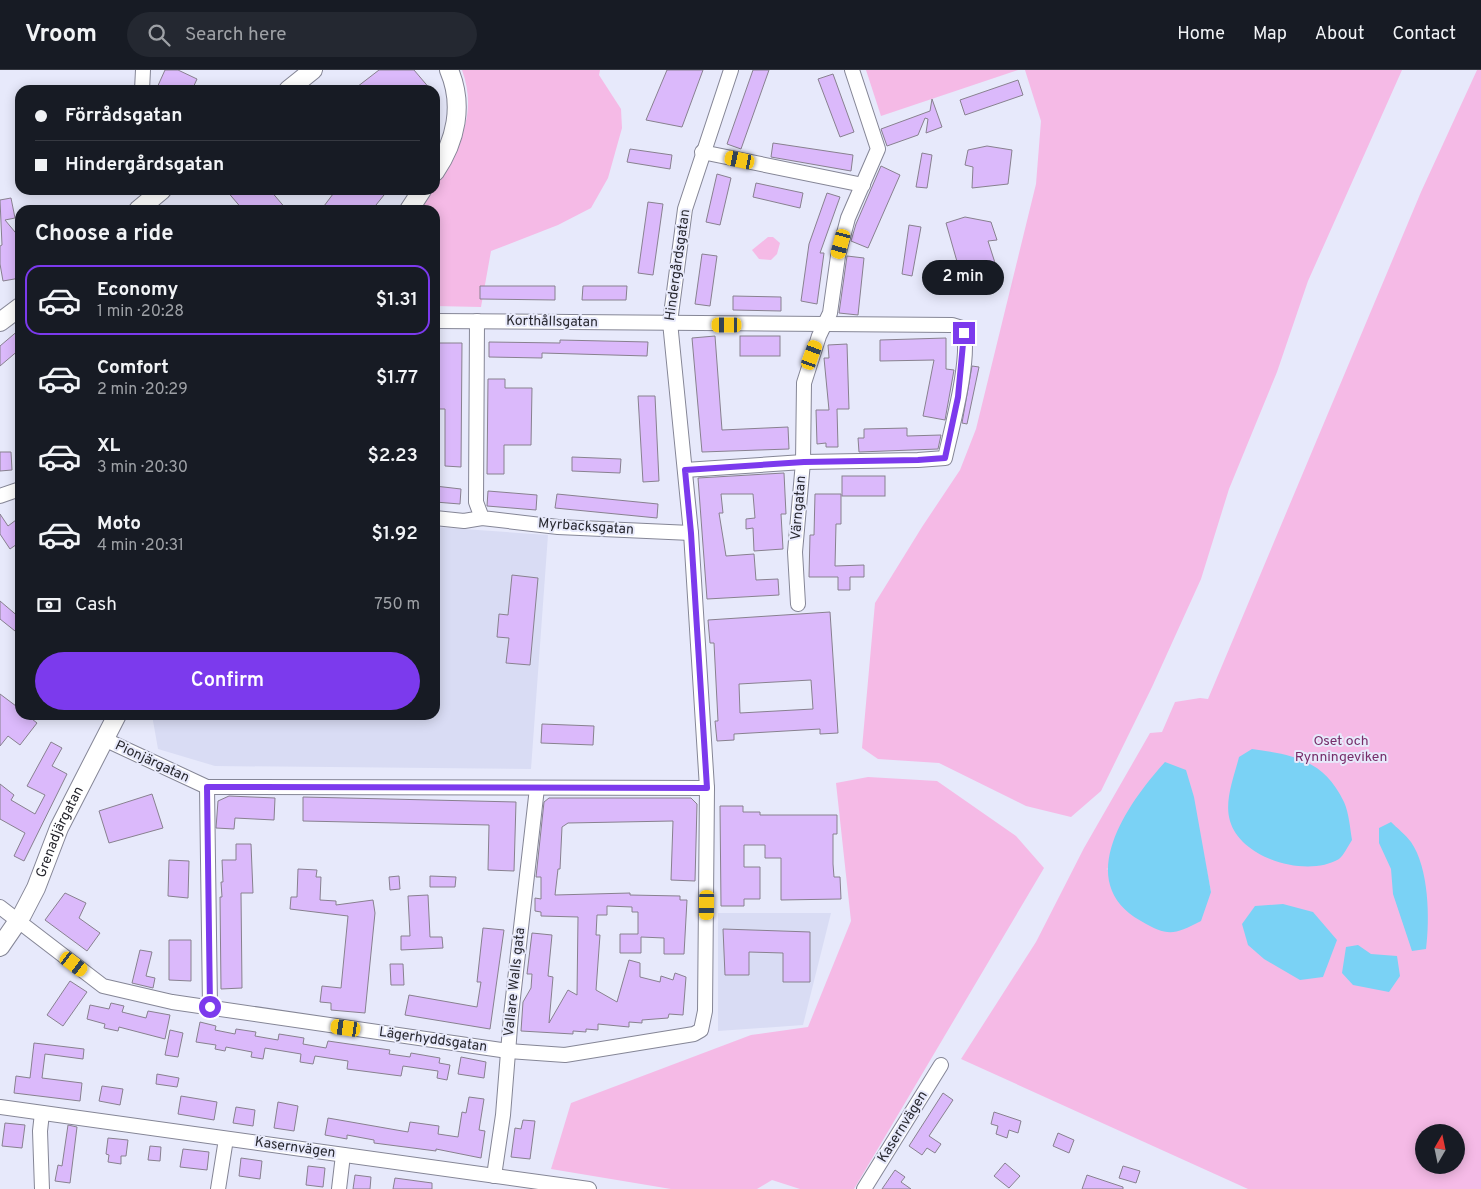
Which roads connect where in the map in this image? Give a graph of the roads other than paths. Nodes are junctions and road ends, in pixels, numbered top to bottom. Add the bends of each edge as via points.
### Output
1 (143, 70) edge
2 (313, 70) edge
3 (449, 70) edge
4 (731, 70) edge
5 (852, 70) edge
6 (142, 85) edge
7 (294, 85) edge
8 (702, 152) junction
9 (440, 164) edge
10 (863, 186) junction
11 (156, 195) edge
12 (144, 205) edge
13 (15, 311) edge
14 (440, 321) edge
15 (477, 321) junction
16 (0, 322) edge
17 (670, 322) junction
18 (824, 324) junction
19 (804, 462) junction
20 (685, 470) junction
21 (15, 491) edge
22 (0, 496) edge
23 (482, 518) junction
24 (440, 519) edge
25 (691, 533) junction
26 (798, 604) dead end
27 (115, 720) edge
28 (106, 740) junction
29 (207, 787) junction
30 (538, 788) junction
31 (707, 788) junction
32 (0, 907) edge
33 (18, 921) junction
34 (0, 947) edge
35 (210, 1007) junction
36 (705, 1011) joint
37 (508, 1051) junction
38 (941, 1065) dead end
39 (0, 1108) edge
40 (42, 1113) junction
41 (226, 1139) junction
42 (343, 1155) junction
43 (494, 1176) junction
44 (574, 1188) edge
45 (42, 1189) edge
46 (218, 1189) edge
47 (339, 1189) edge
48 (589, 1189) edge
49 (864, 1189) edge

1 - 6 street
2 - 7 street
3 - 9 street via 456,93 456,131
4 - 8 street, Hindergårdsgatan
5 - 10 street, Värngatan via 878,149
8 - 10 street
8 - 17 street, Hindergårdsgatan via 685,209
10 - 18 street, Värngatan via 848,218 838,256 830,313
11 - 12 street
13 - 16 street
14 - 15 street, Korthållsgatan
15 - 17 street, Korthållsgatan
15 - 23 street via 476,502
17 - 18 street via 697,325
17 - 20 street, Hindergårdsgatan
18 - 19 street, Värngatan via 804,383
18 - 19 street via 959,325 965,339 958,397 945,458
19 - 20 street
19 - 26 street, Värngatan via 795,552
20 - 25 street, Hindergårdsgatan
21 - 22 street
23 - 24 street, Myrbacksgatan via 464,521
23 - 25 street, Myrbacksgatan via 558,526
25 - 31 street, Hindergårdsgatan
27 - 28 street, Grenadjärgatan
28 - 29 street, Pionjärgatan
28 - 33 street, Grenadjärgatan via 59,828 36,888
29 - 30 street, Pionjärgatan
29 - 35 street
30 - 31 street, Pionjärgatan
30 - 37 street, Vallare Walls gata
31 - 36 street, Hindergårdsgatan
32 - 33 street, Lägerhyddsgatan
33 - 34 street, Grenadjärgatan
33 - 35 street, Lägerhyddsgatan via 103,986
35 - 37 street, Lägerhyddsgatan
36 - 37 street, Lägerhyddsgatan via 701,1030 694,1034 565,1055
37 - 43 street, Vallare Walls gata
38 - 49 street, Kasernvägen
39 - 40 street, Kasernvägen
40 - 41 street, Kasernvägen
40 - 45 street
41 - 42 street, Kasernvägen
41 - 46 street
42 - 43 street, Kasernvägen
42 - 47 street
43 - 44 street, Kasernvägen
44 - 48 street, Kasernvägen

